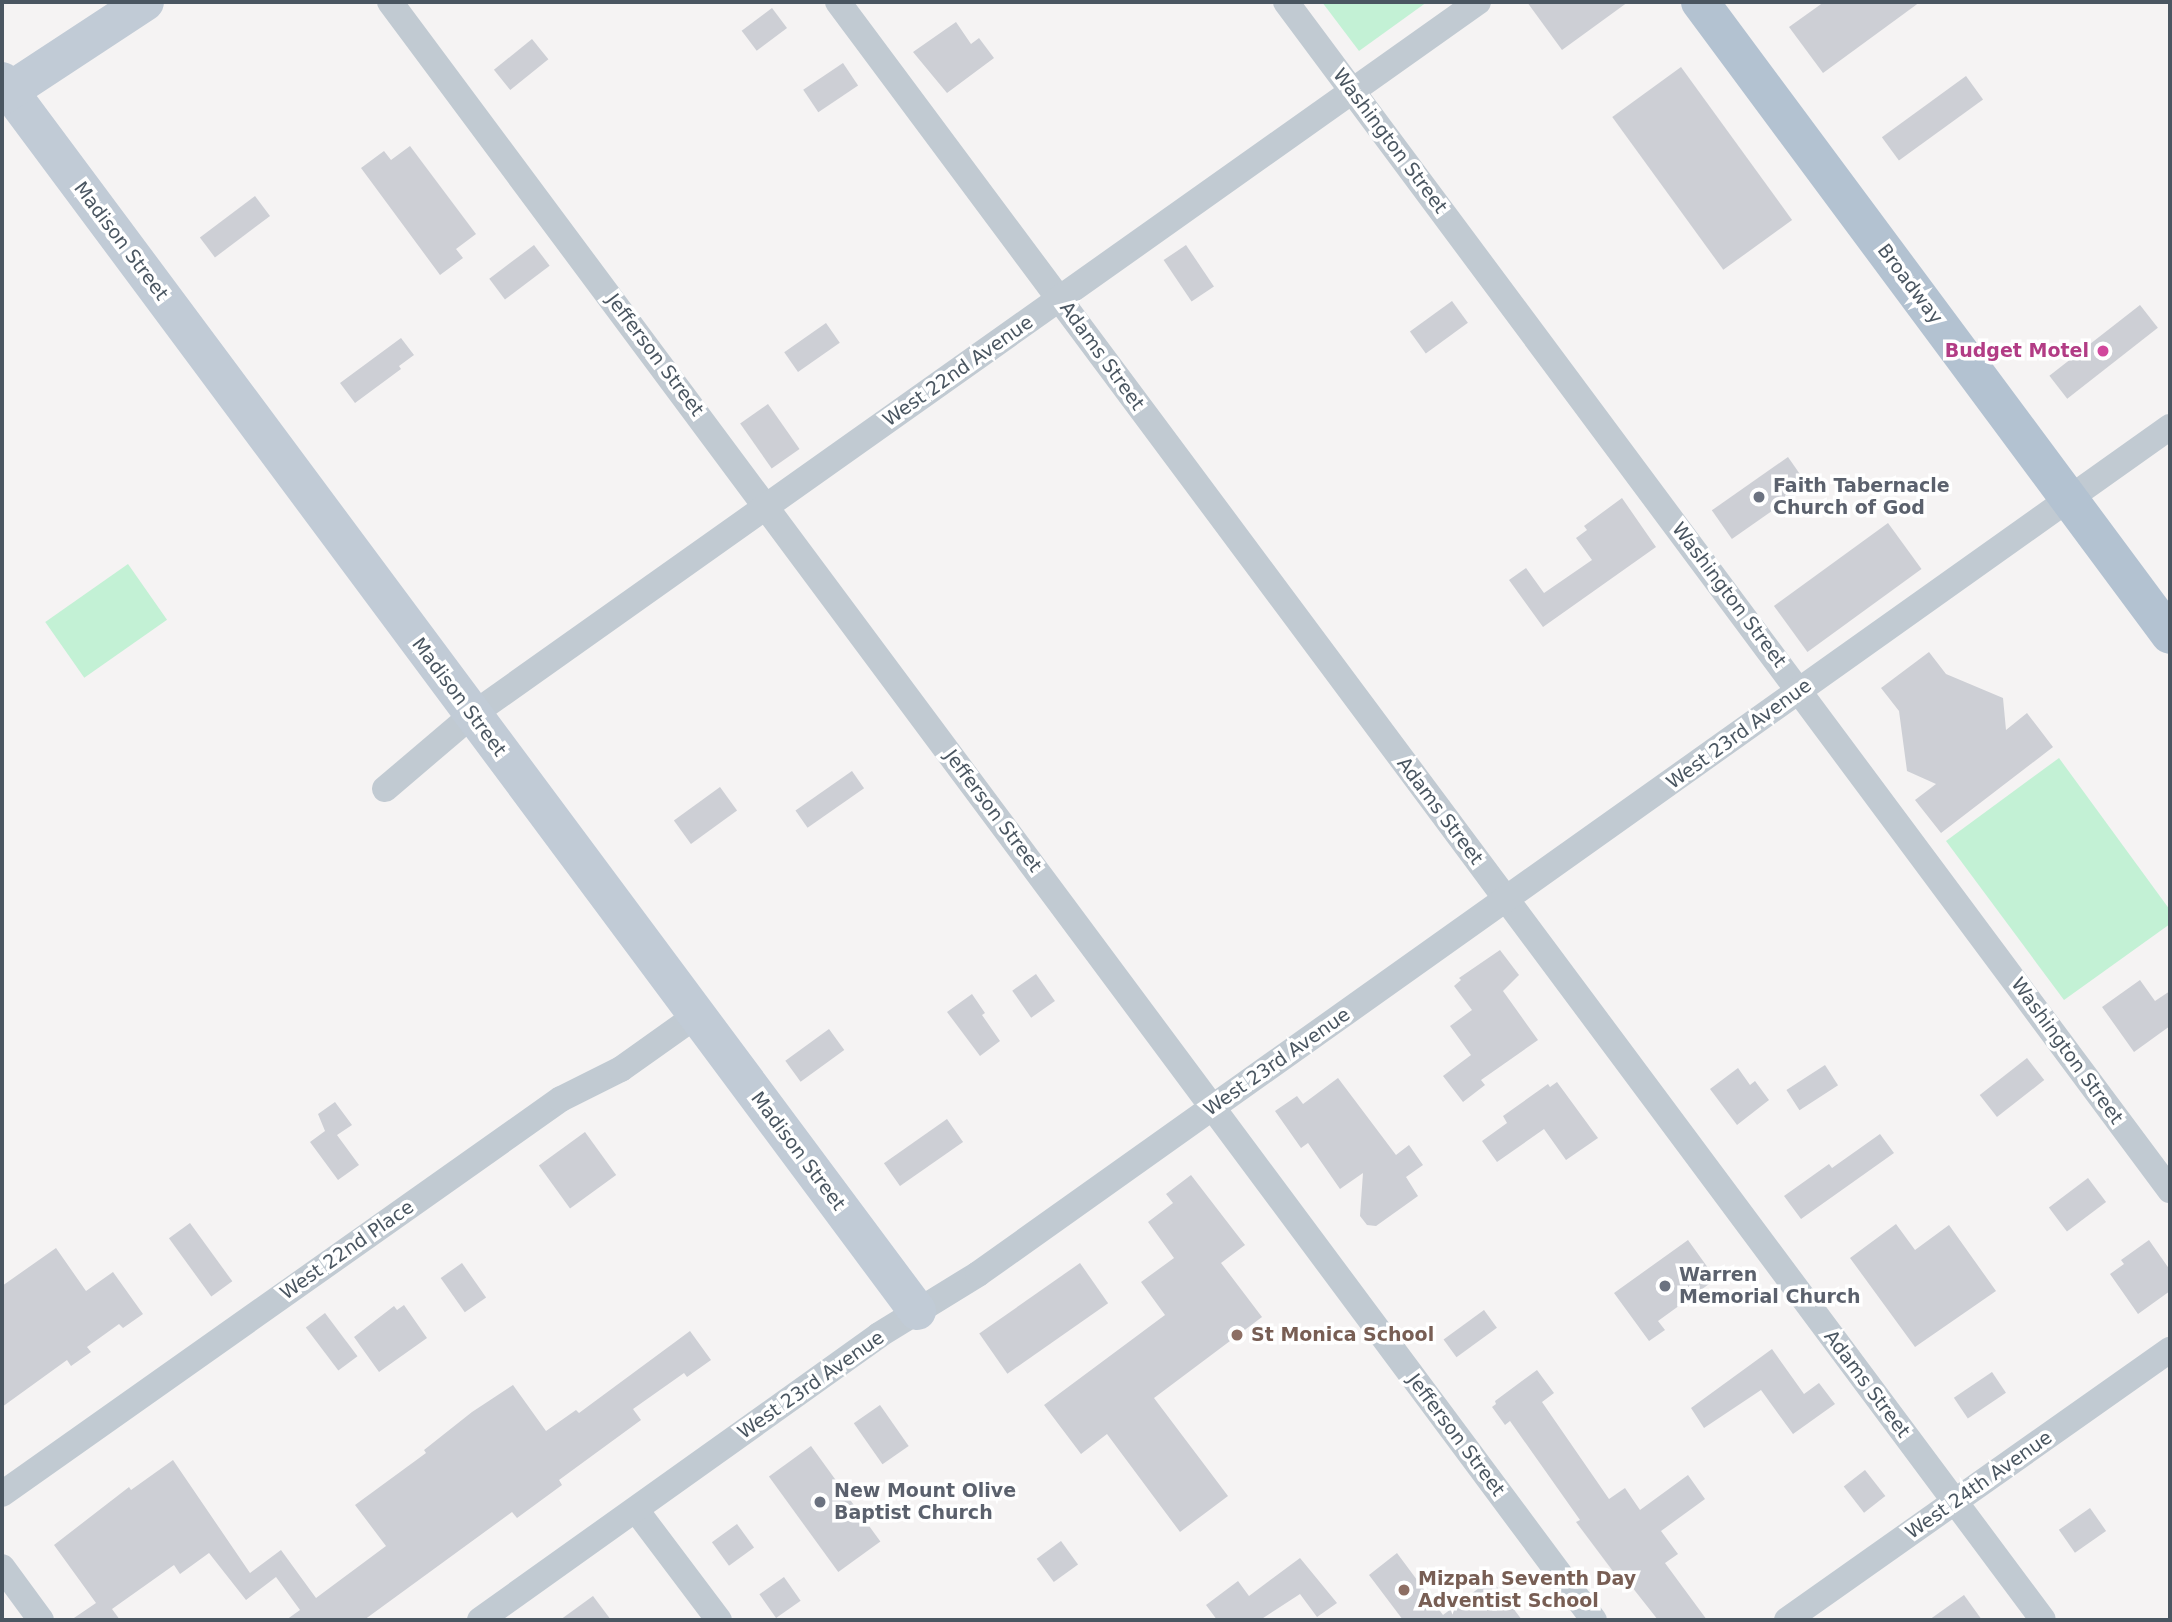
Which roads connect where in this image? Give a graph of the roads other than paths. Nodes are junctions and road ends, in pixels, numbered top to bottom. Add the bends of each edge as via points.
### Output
1 (145, 2) edge
2 (390, 2) edge
3 (838, 2) edge
4 (1286, 2) edge
5 (1478, 2) edge
6 (1700, 2) edge
7 (4, 89) edge
8 (1353, 92) junction
9 (1060, 299) junction
10 (2170, 427) edge
11 (2070, 500) junction
12 (766, 505) junction
13 (2170, 635) edge
14 (1800, 690) junction
15 (472, 715) junction
16 (385, 789) dead end
17 (1506, 900) junction
18 (697, 1015) junction
19 (1212, 1108) junction
20 (2170, 1190) edge
21 (917, 1311) junction
22 (2170, 1350) edge
23 (2, 1494) edge
24 (1954, 1502) junction
25 (636, 1510) junction
26 (2, 1567) edge
27 (41, 1620) edge
28 (480, 1620) edge
29 (719, 1620) edge
30 (1594, 1620) edge
31 (1787, 1620) edge
32 (2043, 1620) edge

1 - 7 street
2 - 12 street, Jefferson Street
3 - 9 street, Adams Street
4 - 8 street, Washington Street
5 - 8 street, West 22nd Avenue
6 - 11 main road, Broadway
7 - 15 street, Madison Street
8 - 9 street, West 22nd Avenue
8 - 14 street, Washington Street
9 - 12 street, West 22nd Avenue
9 - 17 street, Adams Street
10 - 11 street, West 23rd Avenue
11 - 13 main road, Broadway
11 - 14 street, West 23rd Avenue
12 - 15 street, West 22nd Avenue
12 - 19 street, Jefferson Street
14 - 17 street, West 23rd Avenue
14 - 20 street, Washington Street
15 - 16 street, West 22nd Avenue
15 - 18 street, Madison Street
17 - 19 street, West 23rd Avenue
17 - 24 street, Adams Street
18 - 21 street, Madison Street
18 - 23 street, West 22nd Place via 621,1069 561,1099
19 - 21 street, West 23rd Avenue via 978,1274
19 - 30 street, Jefferson Street
21 - 25 street, West 23rd Avenue
22 - 24 street, West 24th Avenue
24 - 31 street, West 24th Avenue
24 - 32 street, Adams Street
25 - 28 street, West 23rd Avenue
25 - 29 street
26 - 27 street

